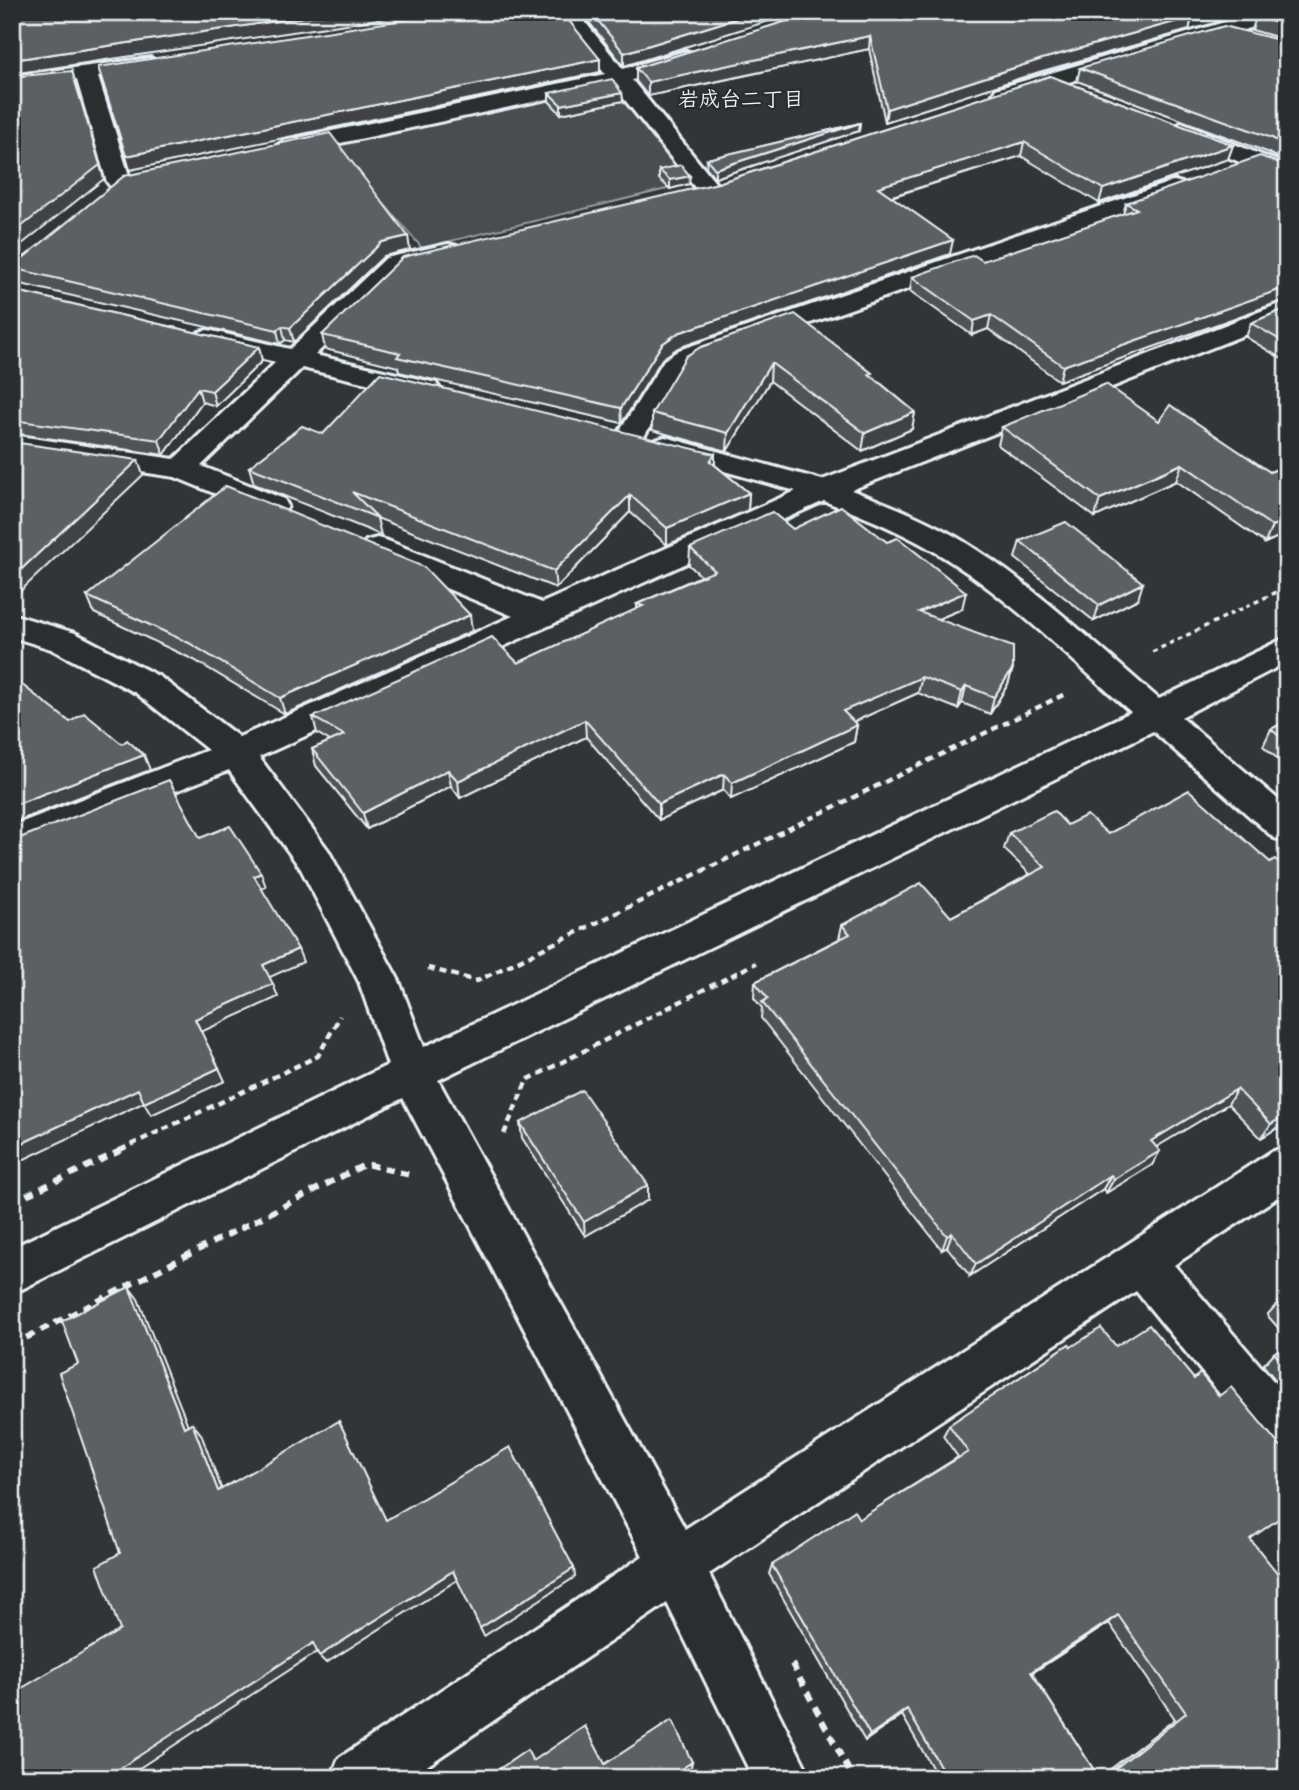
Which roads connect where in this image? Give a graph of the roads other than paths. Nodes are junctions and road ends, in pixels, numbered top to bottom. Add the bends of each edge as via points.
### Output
1 (566, 12) edge
2 (1281, 12) edge
3 (1183, 19) edge
4 (1220, 30) junction
5 (1260, 41) edge
6 (710, 49) edge
7 (168, 61) edge
8 (86, 74) junction
9 (619, 78) junction
10 (1048, 80) junction
11 (12, 82) edge
12 (1085, 94) edge
13 (983, 101) edge
14 (1160, 122) edge
15 (267, 151) edge
16 (1258, 159) junction
17 (1220, 172) edge
18 (1287, 174) edge
19 (146, 177) edge
20 (735, 181) edge
21 (1194, 181) edge
22 (119, 183) junction
23 (709, 190) junction
24 (683, 196) edge
25 (97, 200) edge
26 (474, 245) edge
27 (1287, 309) edge
28 (188, 333) edge
29 (296, 358) junction
30 (456, 396) edge
31 (12, 443) edge
32 (181, 469) junction
33 (824, 490) junction
34 (297, 516) edge
35 (348, 537) edge
36 (540, 615) junction
37 (12, 625) edge
38 (1287, 648) edge
39 (1154, 716) junction
40 (236, 753) junction
41 (1287, 828) edge
42 (12, 841) edge
43 (412, 1073) junction
44 (1287, 1166) edge
45 (1142, 1262) junction
46 (12, 1272) edge
47 (1287, 1437) edge
48 (676, 1565) junction
49 (359, 1778) edge
50 (783, 1778) edge

1 - 9 street
2 - 4 street
3 - 4 street
4 - 5 street
4 - 10 street
6 - 9 street
7 - 8 street
8 - 11 street
8 - 22 street
9 - 15 street
9 - 23 street
10 - 12 street
10 - 13 street
14 - 16 street
16 - 17 street
16 - 18 street
19 - 22 street
20 - 23 street
21 - 33 street via 689,356 674,366 616,434
22 - 25 street
23 - 24 street
26 - 29 street via 395,263
27 - 33 street
28 - 29 street
29 - 30 street
29 - 32 street
31 - 32 street
32 - 34 street
33 - 36 street
33 - 39 street via 920,531 980,567
35 - 36 street
36 - 40 street
37 - 40 street via 62,641 148,685
38 - 39 street
39 - 41 street
39 - 43 street
40 - 42 street
40 - 43 street via 315,860 379,981
43 - 46 street
43 - 48 street
44 - 45 street
45 - 47 street
45 - 48 street
48 - 49 street
48 - 50 street

